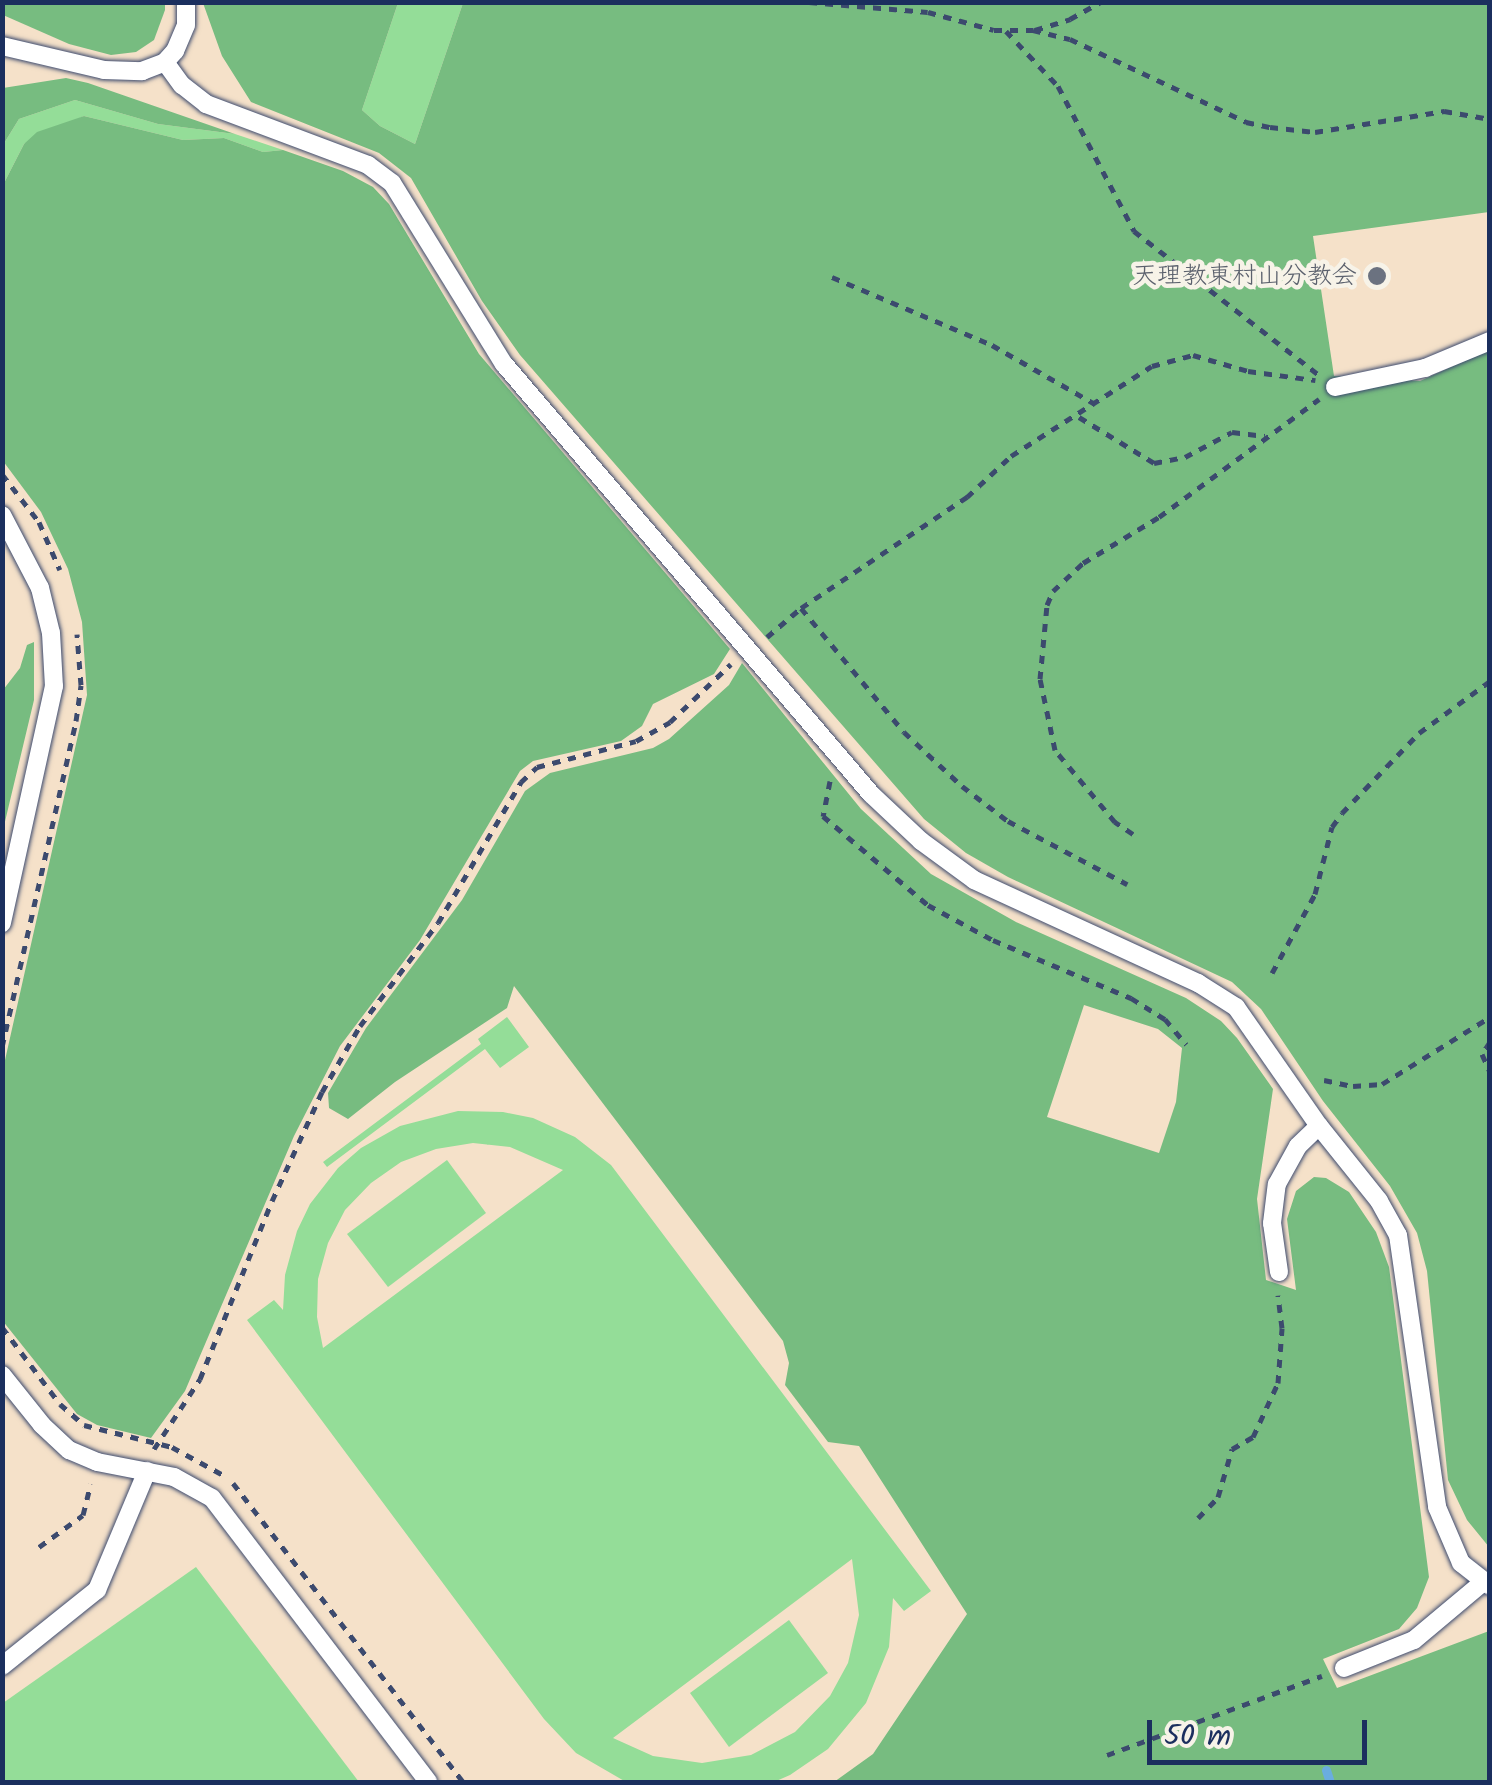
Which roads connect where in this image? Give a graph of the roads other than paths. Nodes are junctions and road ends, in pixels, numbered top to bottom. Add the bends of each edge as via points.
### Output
1 (186, 2) edge
2 (3, 48) edge
3 (165, 62) junction
4 (1490, 341) edge
5 (1335, 386) road end
6 (2, 515) edge
7 (2, 923) edge
8 (1319, 1126) junction
9 (1279, 1272) road end
10 (2, 1375) edge
11 (147, 1471) junction
12 (1486, 1584) edge
13 (2, 1666) edge
14 (1344, 1668) road end
15 (428, 1782) edge

1 - 3 lane via 182,40
2 - 3 lane via 129,74
3 - 8 lane via 206,104 368,165 392,183 504,364 847,765 921,841 974,880 1198,983 1236,1007
4 - 5 lane via 1425,368
6 - 7 lane via 40,588 54,686
8 - 9 lane via 1276,1184 1272,1223
8 - 12 lane via 1398,1234 1437,1507 1461,1562
10 - 11 lane via 70,1450
11 - 13 lane via 97,1590
11 - 15 lane via 188,1482 212,1498
12 - 14 lane via 1414,1640

